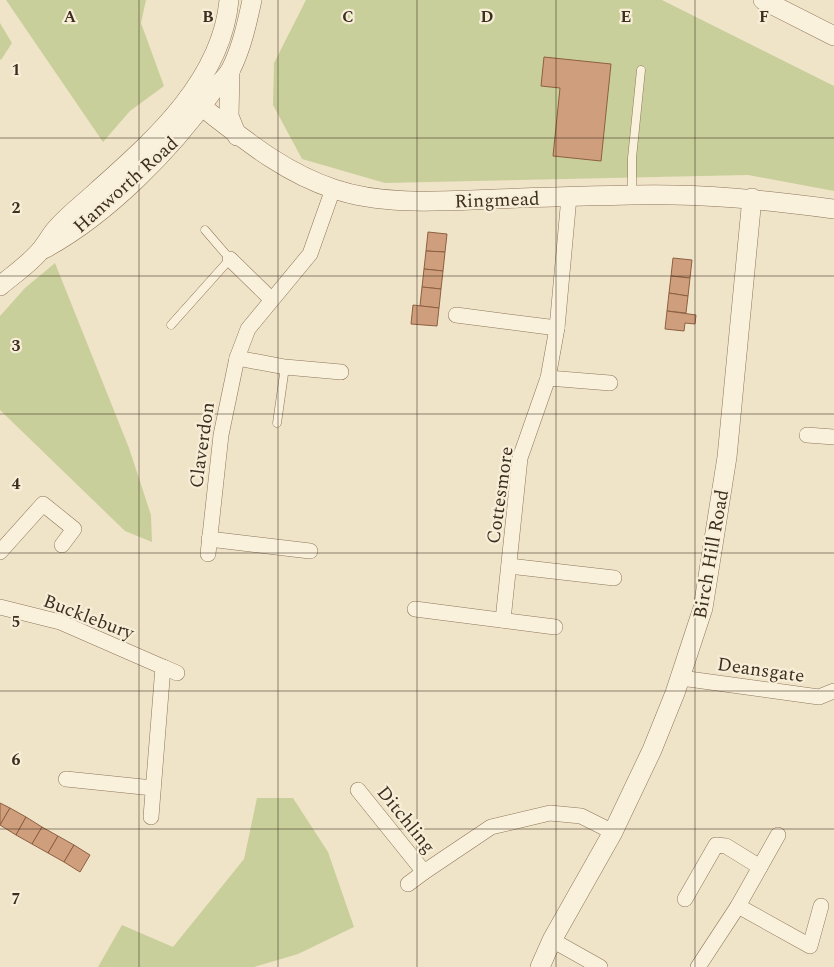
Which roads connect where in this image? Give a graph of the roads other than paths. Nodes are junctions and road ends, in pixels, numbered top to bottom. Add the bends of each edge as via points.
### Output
1 (229, 0) edge
2 (252, 0) edge
3 (763, 0) edge
4 (834, 36) edge
5 (641, 70) dead end
6 (230, 71) junction
7 (196, 102) junction
8 (237, 136) junction
9 (333, 189) junction
10 (632, 195) junction
11 (569, 197) junction
12 (752, 198) junction
13 (834, 210) edge
14 (205, 230) dead end
15 (230, 259) junction
16 (0, 286) edge
17 (271, 299) junction
18 (456, 315) dead end
19 (171, 325) dead end
20 (556, 328) junction
21 (237, 358) junction
22 (286, 366) junction
23 (341, 372) dead end
24 (548, 378) junction
25 (610, 383) dead end
26 (278, 423) dead end
27 (808, 435) dead end
28 (834, 437) edge
29 (62, 545) dead end
30 (310, 551) dead end
31 (0, 552) edge
32 (509, 566) junction
33 (614, 578) dead end
34 (0, 607) edge
35 (415, 609) dead end
36 (503, 620) junction
37 (555, 628) dead end
38 (163, 667) junction
39 (177, 673) dead end
40 (680, 678) junction
41 (834, 691) edge
42 (66, 779) dead end
43 (153, 788) junction
44 (358, 790) dead end
45 (151, 817) dead end
46 (613, 832) junction
47 (778, 835) dead end
48 (760, 867) junction
49 (424, 872) junction
50 (408, 884) dead end
51 (685, 899) dead end
52 (738, 906) junction
53 (821, 906) dead end
54 (552, 940) junction
55 (540, 967) edge
56 (600, 967) edge
57 (698, 967) edge

1 - 7 street, Hanworth Road via 225,28
2 - 6 street, Hanworth Road
3 - 4 street
5 - 10 lane via 632,158
6 - 7 street, Hanworth Road
6 - 8 street via 229,116
7 - 8 street, Ringmead
7 - 16 street, Hanworth Road via 175,115 56,229 40,251
8 - 9 street, Ringmead via 278,163
9 - 11 street, Ringmead via 396,199
9 - 17 street, Claverdon via 310,254
10 - 11 street, Ringmead
10 - 12 street, Ringmead
11 - 20 street, Cottesmore
12 - 13 street, Ringmead
12 - 40 street, Birch Hill Road via 727,457 704,608
14 - 15 lane
15 - 17 street
15 - 19 lane
17 - 21 street, Claverdon via 248,329
18 - 20 street
20 - 24 street, Cottesmore
21 - 22 street
21 - 30 street, Claverdon via 221,435 209,547
22 - 23 street
22 - 26 lane
24 - 25 street
24 - 32 street, Cottesmore via 520,458
27 - 28 street
29 - 31 street via 74,529 43,504
32 - 33 street
32 - 36 street, Cottesmore
34 - 38 street, Bucklebury via 60,622
35 - 36 street
36 - 37 street
38 - 39 street, Bucklebury
38 - 43 street
40 - 41 street, Deansgate via 819,697
40 - 46 street, Birch Hill Road via 652,750
42 - 43 street
43 - 45 street
44 - 49 street, Ditchling
46 - 49 street, Ditchling via 580,816 550,814 491,827
46 - 54 street, Birch Hill Road
47 - 48 street
48 - 51 street via 726,846 716,845
48 - 52 street
49 - 50 street, Ditchling
52 - 53 street via 809,952
52 - 57 street
54 - 55 street, Birch Hill Road
54 - 56 street

